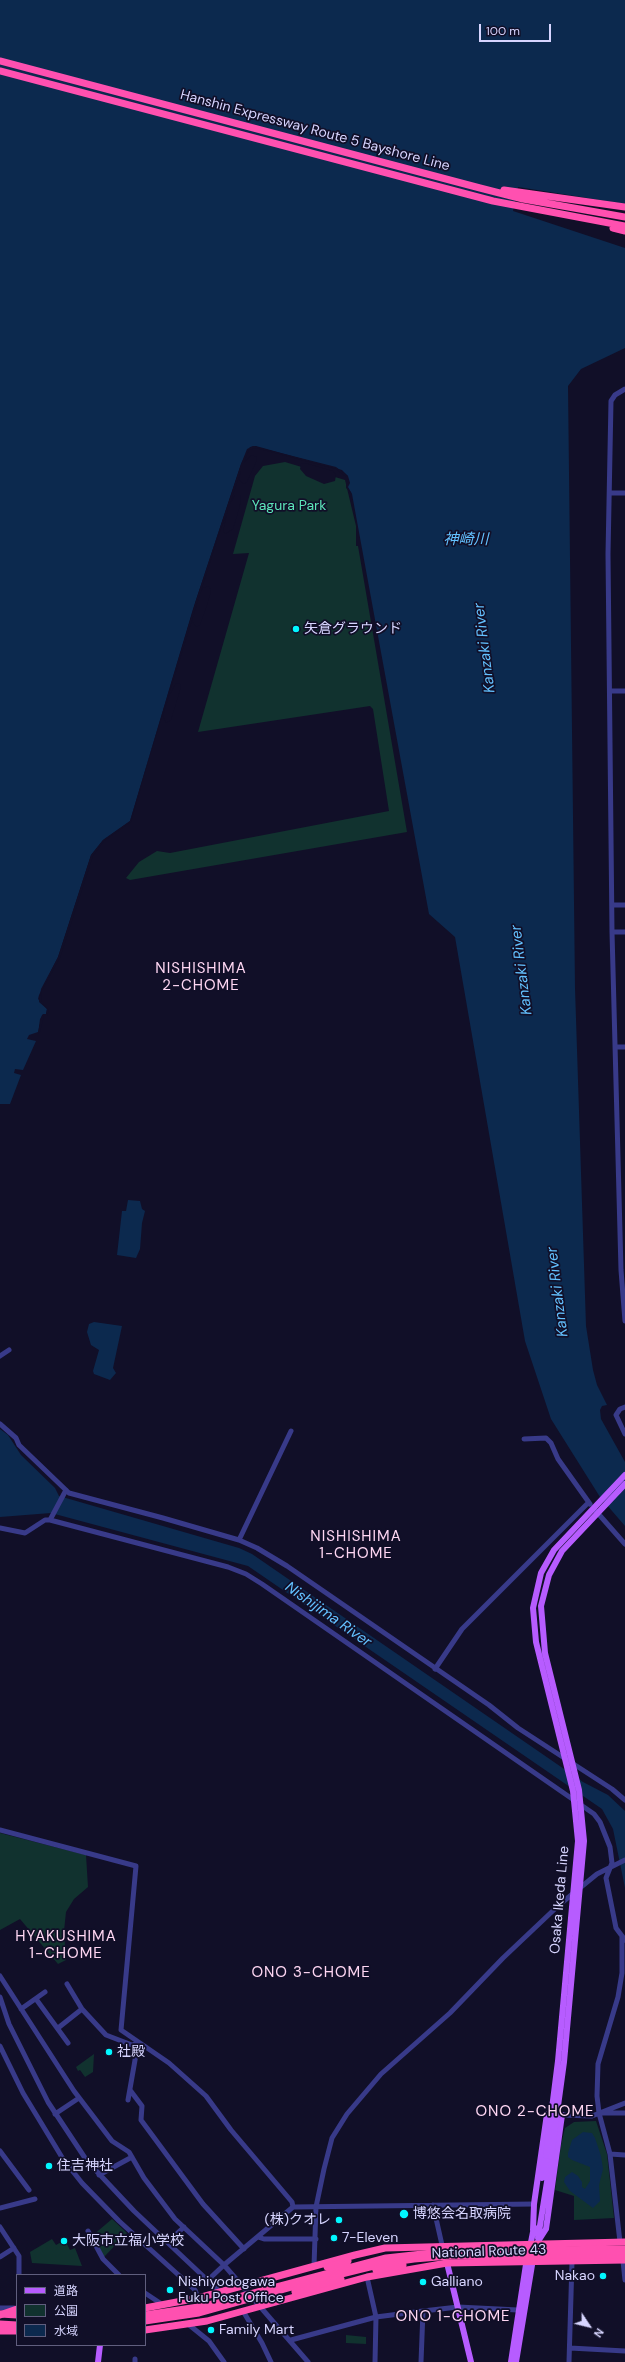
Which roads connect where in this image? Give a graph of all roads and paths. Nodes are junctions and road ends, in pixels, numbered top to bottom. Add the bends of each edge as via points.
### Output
1 (0, 61) edge
2 (0, 70) edge
3 (480, 188) junction
4 (623, 207) edge
5 (625, 217) edge
6 (598, 222) junction
7 (625, 226) edge
8 (625, 231) edge
9 (625, 389) edge
10 (610, 493) junction
11 (625, 493) edge
12 (625, 690) edge
13 (610, 691) junction
14 (625, 904) edge
15 (612, 905) junction
16 (612, 932) junction
17 (625, 932) edge
18 (616, 1047) junction
19 (625, 1047) edge
20 (625, 1321) edge
21 (9, 1350) dead end
22 (0, 1356) edge
23 (625, 1407) edge
24 (0, 1424) edge
25 (290, 1431) dead end
26 (625, 1434) edge
27 (524, 1439) dead end
28 (625, 1475) edge
29 (625, 1484) edge
30 (66, 1490) junction
31 (588, 1503) junction
32 (50, 1520) junction
33 (0, 1528) edge
34 (239, 1540) junction
35 (625, 1544) edge
36 (436, 1669) junction
37 (625, 1800) edge
38 (0, 1830) edge
39 (622, 1862) edge
40 (610, 1867) junction
41 (623, 1939) edge
42 (0, 1976) edge
43 (67, 1984) dead end
44 (45, 1992) dead end
45 (0, 1996) edge
46 (36, 1999) junction
47 (21, 2009) junction
48 (82, 2009) junction
49 (58, 2028) junction
50 (68, 2043) dead end
51 (138, 2043) junction
52 (0, 2046) edge
53 (130, 2090) junction
54 (79, 2098) junction
55 (128, 2100) dead end
56 (625, 2103) edge
57 (599, 2113) junction
58 (55, 2114) junction
59 (625, 2114) edge
60 (562, 2115) junction
61 (1, 2153) edge
62 (610, 2154) junction
63 (625, 2155) edge
64 (132, 2156) junction
65 (548, 2156) junction
66 (100, 2175) junction
67 (29, 2190) dead end
68 (35, 2199) dead end
69 (534, 2204) junction
70 (433, 2205) junction
71 (293, 2207) junction
72 (316, 2207) junction
73 (0, 2208) edge
74 (184, 2227) junction
75 (0, 2228) edge
76 (533, 2230) junction
77 (88, 2231) dead end
78 (258, 2237) junction
79 (316, 2239) junction
80 (168, 2242) junction
81 (623, 2242) edge
82 (534, 2243) junction
83 (442, 2245) junction
84 (418, 2246) junction
85 (14, 2248) junction
86 (244, 2248) junction
87 (625, 2249) edge
88 (0, 2257) edge
89 (624, 2259) edge
90 (529, 2262) junction
91 (572, 2262) junction
92 (447, 2263) junction
93 (224, 2265) junction
94 (314, 2266) junction
95 (18, 2274) edge
96 (117, 2274) edge
97 (367, 2277) junction
98 (208, 2280) junction
99 (625, 2280) edge
100 (240, 2286) junction
101 (220, 2292) junction
102 (146, 2294) edge
103 (198, 2298) junction
104 (163, 2306) junction
105 (259, 2306) junction
106 (458, 2306) junction
107 (0, 2308) edge
108 (146, 2308) edge
109 (16, 2309) edge
110 (16, 2309) edge
111 (205, 2309) junction
112 (518, 2310) junction
113 (243, 2311) junction
114 (423, 2311) junction
115 (0, 2314) edge
116 (16, 2315) edge
117 (146, 2315) edge
118 (376, 2317) junction
119 (0, 2320) edge
120 (16, 2320) edge
121 (146, 2321) edge
122 (0, 2324) edge
123 (188, 2324) junction
124 (16, 2325) edge
125 (146, 2330) edge
126 (0, 2331) edge
127 (16, 2331) edge
128 (291, 2340) junction
129 (100, 2346) edge
130 (570, 2348) junction
131 (625, 2351) edge
132 (98, 2362) edge
133 (224, 2362) edge
134 (271, 2362) edge
135 (308, 2362) edge
136 (375, 2362) edge
137 (421, 2362) edge
138 (471, 2362) edge
139 (511, 2362) edge
140 (516, 2362) edge
141 (569, 2362) edge

1 - 3 highway, Hanshin Expressway Route 5 Bayshore Line
2 - 6 highway, Hanshin Expressway Route 5 Bayshore Line via 493,201
3 - 4 highway
3 - 5 highway, Hanshin Expressway Route 5 Bayshore Line
6 - 7 highway, Hanshin Expressway Route 5 Bayshore Line
6 - 8 highway
9 - 10 street via 615,394 611,402
10 - 11 street
10 - 13 street
12 - 13 street
13 - 15 street
14 - 15 street
15 - 16 street
16 - 17 street
16 - 18 street
18 - 19 street
18 - 20 street via 621,1270
21 - 22 street
23 - 26 street via 616,1415
24 - 30 street
25 - 34 street
27 - 31 street via 546,1438 552,1443 558,1459
28 - 65 main road, Osaka Ikeda Line, bridge via 554,1550 541,1573 533,1603 535,1637 573,1791 578,1841
29 - 65 main road, Osaka Ikeda Line, bridge via 562,1552 549,1574 541,1606 545,1653 579,1790 584,1841 564,2062
30 - 32 street
30 - 34 street via 77,1496
31 - 35 street
31 - 36 street via 462,1629
32 - 33 street via 45,1520 30,1531 24,1532
32 - 40 street via 246,1574 588,1808 600,1822 606,1836 612,1863
34 - 36 street via 286,1566
36 - 37 street via 518,1728 612,1788
38 - 51 street via 136,1866 121,2030
39 - 40 street
40 - 41 street via 606,1878 616,1928
40 - 72 street via 587,1881 559,1905 503,1958 450,2014 371,2086 343,2119 332,2138
41 - 57 street via 618,1997 598,2064
42 - 47 street
43 - 48 street
44 - 46 street
45 - 58 street via 9,2024
46 - 47 street
46 - 49 street
47 - 54 street
48 - 49 street
48 - 51 street via 106,2035 132,2045
49 - 50 street
51 - 53 street
51 - 71 street via 169,2063 206,2096 231,2130 292,2202
52 - 103 street via 46,2134 68,2165 119,2221 194,2290
53 - 55 street
53 - 86 street via 142,2106 141,2120 203,2204
54 - 58 street
54 - 64 street via 112,2141
56 - 57 street
57 - 59 street
57 - 60 street via 592,2116
57 - 62 street
58 - 66 street via 87,2161
60 - 69 main road via 548,2114
60 - 82 main road via 546,2229
61 - 67 street
62 - 63 street
62 - 81 street
64 - 66 street
64 - 74 street via 144,2178
65 - 76 main road, Osaka Ikeda Line
65 - 82 main road, Osaka Ikeda Line
66 - 80 street
68 - 73 street
69 - 70 street
69 - 76 main road
70 - 72 street
70 - 83 street
71 - 72 street
71 - 78 street
72 - 79 street
74 - 80 street
74 - 93 street
75 - 85 street
76 - 82 main road, Osaka Ikeda Line
77 - 96 street via 103,2259
78 - 79 street
78 - 86 street
79 - 94 street
80 - 98 street
81 - 82 highway, National Route 43
82 - 83 highway, National Route 43
82 - 90 main road, Osaka Ikeda Line
83 - 84 highway, National Route 43
84 - 94 highway, National Route 43 via 370,2251
84 - 111 highway, bridge via 348,2261 229,2296
85 - 88 street
85 - 95 street via 19,2256
86 - 93 street
87 - 111 highway, bridge via 450,2251 386,2258
89 - 91 highway, National Route 43
89 - 99 street
89 - 111 highway, bridge via 450,2256 414,2259 386,2263
90 - 91 highway, National Route 43
90 - 92 highway, National Route 43
90 - 112 main road, Osaka Ikeda Line
90 - 140 main road, Osaka Ikeda Line
91 - 130 street
92 - 97 highway, National Route 43
92 - 106 main road
92 - 111 highway, bridge via 403,2265 241,2306
93 - 98 street
93 - 100 street
94 - 100 highway, National Route 43
97 - 105 highway, National Route 43
97 - 118 street
98 - 101 street
100 - 101 highway, National Route 43
100 - 105 street
101 - 103 highway, National Route 43
102 - 104 street
103 - 104 highway, National Route 43
104 - 108 highway, National Route 43
105 - 113 highway, National Route 43
105 - 128 street
106 - 112 street
106 - 114 street
106 - 138 main road
107 - 109 street
110 - 115 highway
111 - 117 highway, bridge
111 - 121 highway, bridge
112 - 139 main road, Osaka Ikeda Line
113 - 123 highway, National Route 43
113 - 134 street
114 - 118 street
114 - 137 street
115 - 116 highway, bridge
118 - 128 street
118 - 136 street
119 - 120 highway
122 - 124 highway
123 - 125 highway, National Route 43
123 - 133 street via 209,2341
126 - 127 highway
128 - 135 street
129 - 132 main road
130 - 131 street
130 - 141 street

